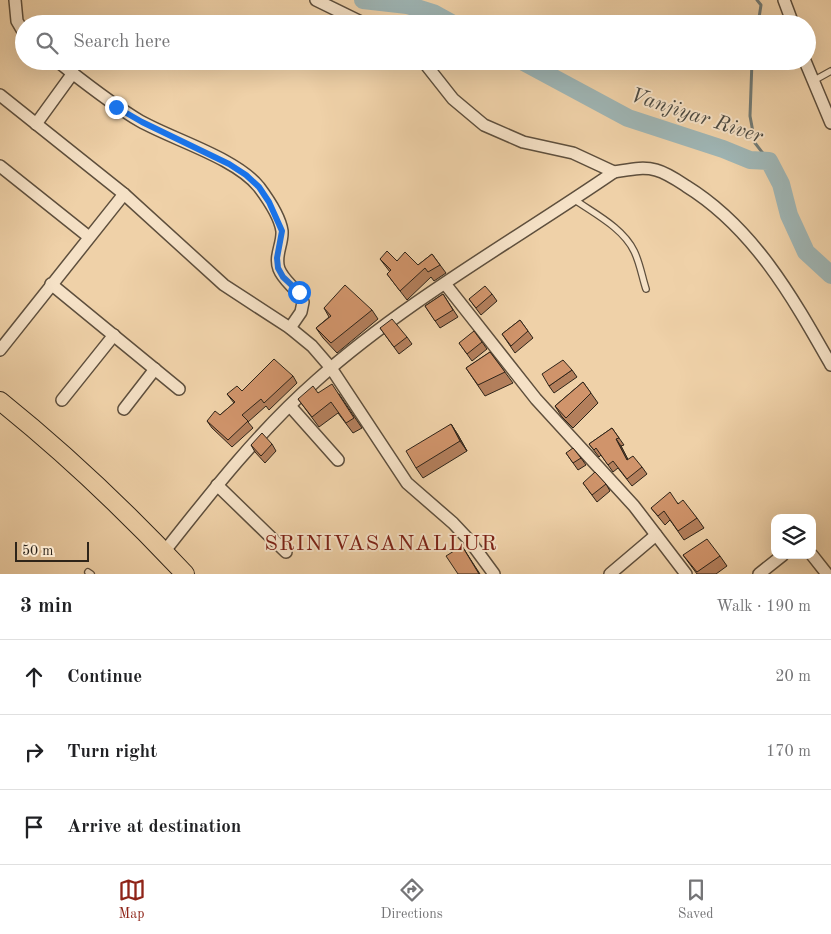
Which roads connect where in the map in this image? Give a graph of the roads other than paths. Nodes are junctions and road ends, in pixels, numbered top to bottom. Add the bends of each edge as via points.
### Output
1 (15, 0) edge
2 (316, 0) edge
3 (784, 0) edge
4 (16, 15) edge
5 (346, 15) edge
6 (790, 15) edge
7 (68, 70) edge
8 (430, 70) edge
9 (809, 70) edge
10 (831, 71) edge
11 (73, 74) junction
12 (813, 81) junction
13 (0, 95) edge
14 (831, 123) edge
15 (36, 124) junction
16 (0, 166) edge
17 (614, 172) junction
18 (124, 194) junction
19 (574, 200) junction
20 (89, 237) junction
21 (51, 284) junction
22 (446, 284) junction
23 (646, 290) dead end
24 (290, 328) junction
25 (114, 335) junction
26 (0, 350) edge
27 (831, 365) edge
28 (331, 368) junction
29 (155, 369) junction
30 (179, 389) dead end
31 (62, 400) dead end
32 (0, 401) edge
33 (290, 406) junction
34 (124, 409) dead end
35 (338, 460) dead end
36 (217, 485) junction
37 (656, 535) junction
38 (164, 552) junction
39 (286, 552) dead end
40 (778, 559) edge
41 (815, 559) edge
42 (185, 574) edge
43 (494, 574) edge
44 (610, 574) edge
45 (686, 574) edge
46 (759, 574) edge
47 (828, 574) edge

1 - 4 street
2 - 5 street
3 - 6 street
7 - 11 street
8 - 17 street via 453,99 484,125 523,142 573,153
9 - 12 street
10 - 12 lane
11 - 15 street
11 - 24 street via 116,107 229,164 259,187 282,231 278,268 304,302
12 - 14 street
13 - 15 street
15 - 18 street
16 - 20 street
17 - 19 street
17 - 27 street via 637,168 656,170 687,186 720,210 754,246 792,296
18 - 20 street
18 - 24 street via 224,285
19 - 22 street
19 - 23 lane via 619,231 628,241 635,252
20 - 21 street
21 - 25 street
21 - 26 street
22 - 28 street
22 - 37 street via 536,400 634,506
24 - 28 street
25 - 29 street
25 - 31 street
28 - 33 street
28 - 43 street via 408,482 469,540
29 - 30 street
29 - 34 street
32 - 38 main road via 50,442
33 - 35 street
33 - 36 street via 241,455
36 - 38 street
36 - 39 street
37 - 44 street
37 - 45 street
38 - 42 main road
40 - 46 street
41 - 47 street

